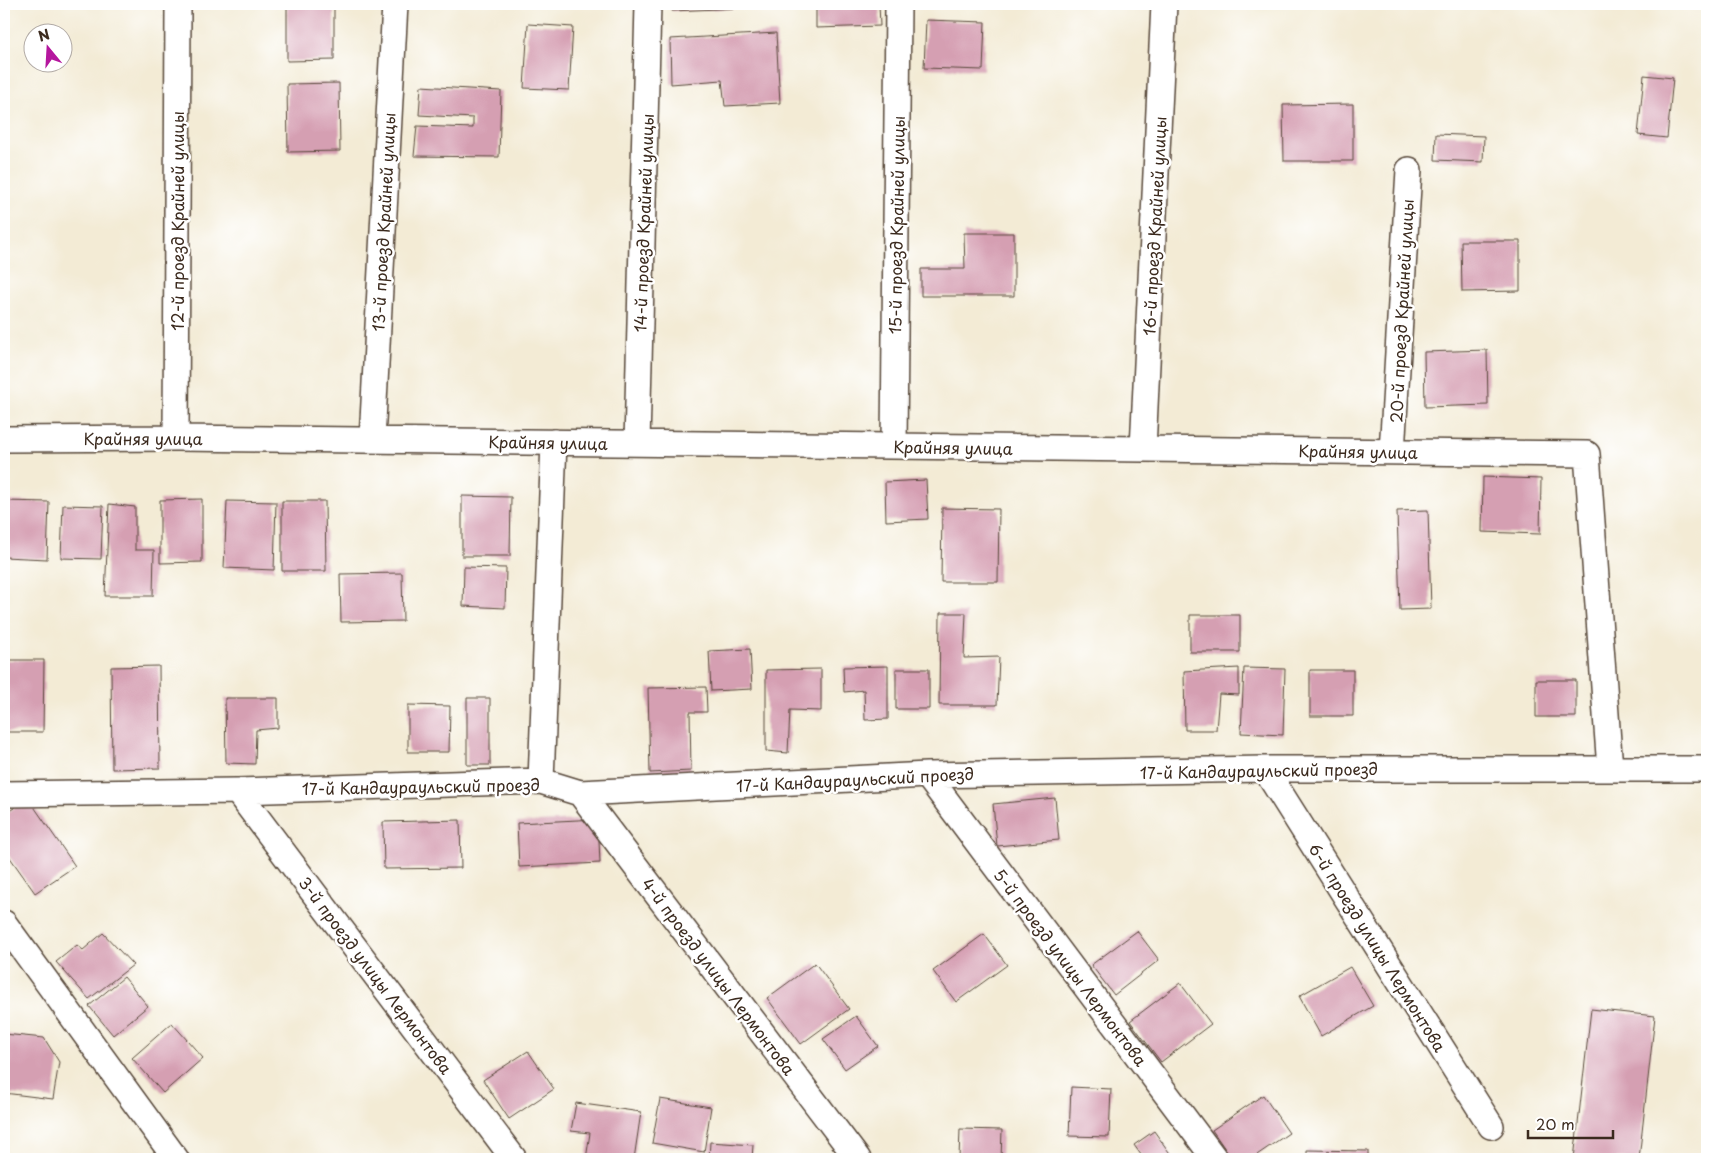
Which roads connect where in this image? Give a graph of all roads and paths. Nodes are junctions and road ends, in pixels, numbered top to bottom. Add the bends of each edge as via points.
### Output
1 (178, 4) edge
2 (395, 4) edge
3 (648, 4) edge
4 (898, 4) edge
5 (1164, 4) edge
6 (1409, 170) dead end
7 (176, 438) junction
8 (4, 439) edge
9 (372, 440) junction
10 (554, 442) junction
11 (637, 443) junction
12 (894, 446) junction
13 (1143, 449) junction
14 (1392, 452) junction
15 (1265, 769) junction
16 (1610, 769) junction
17 (1707, 769) edge
18 (927, 775) junction
19 (541, 781) junction
20 (237, 791) junction
21 (580, 793) junction
22 (4, 794) edge
23 (4, 923) edge
24 (1491, 1126) dead end
25 (176, 1159) edge
26 (514, 1159) edge
27 (858, 1159) edge
28 (1215, 1159) edge

1 - 7 street, 12-й проезд Крайней улицы
2 - 9 street, 13-й проезд Крайней улицы
3 - 11 street, 14-й проезд Крайней улицы
4 - 12 street, 15-й проезд Крайней улицы
5 - 13 street, 16-й проезд Крайней улицы
6 - 14 street, 20-й проезд Крайней улицы
7 - 8 street, Крайняя улица
7 - 9 street, Крайняя улица
9 - 10 street, Крайняя улица
10 - 11 street, Крайняя улица
10 - 19 street
11 - 12 street, Крайняя улица
12 - 13 street, Крайняя улица
13 - 14 street, Крайняя улица
14 - 16 street, Крайняя улица via 1586,454
15 - 16 street, 17-й Кандаураульский проезд
15 - 18 street, 17-й Кандаураульский проезд
15 - 24 street, 6-й проезд улицы Лермонтова
16 - 17 street, 17-й Кандаураульский проезд
18 - 21 street, 17-й Кандаураульский проезд
18 - 28 street, 5-й проезд улицы Лермонтова
19 - 20 street, 17-й Кандаураульский проезд
19 - 21 street, 17-й Кандаураульский проезд
20 - 22 street, 17-й Кандаураульский проезд
20 - 26 street, 3-й проезд улицы Лермонтова
21 - 27 street, 4-й проезд улицы Лермонтова
23 - 25 street

